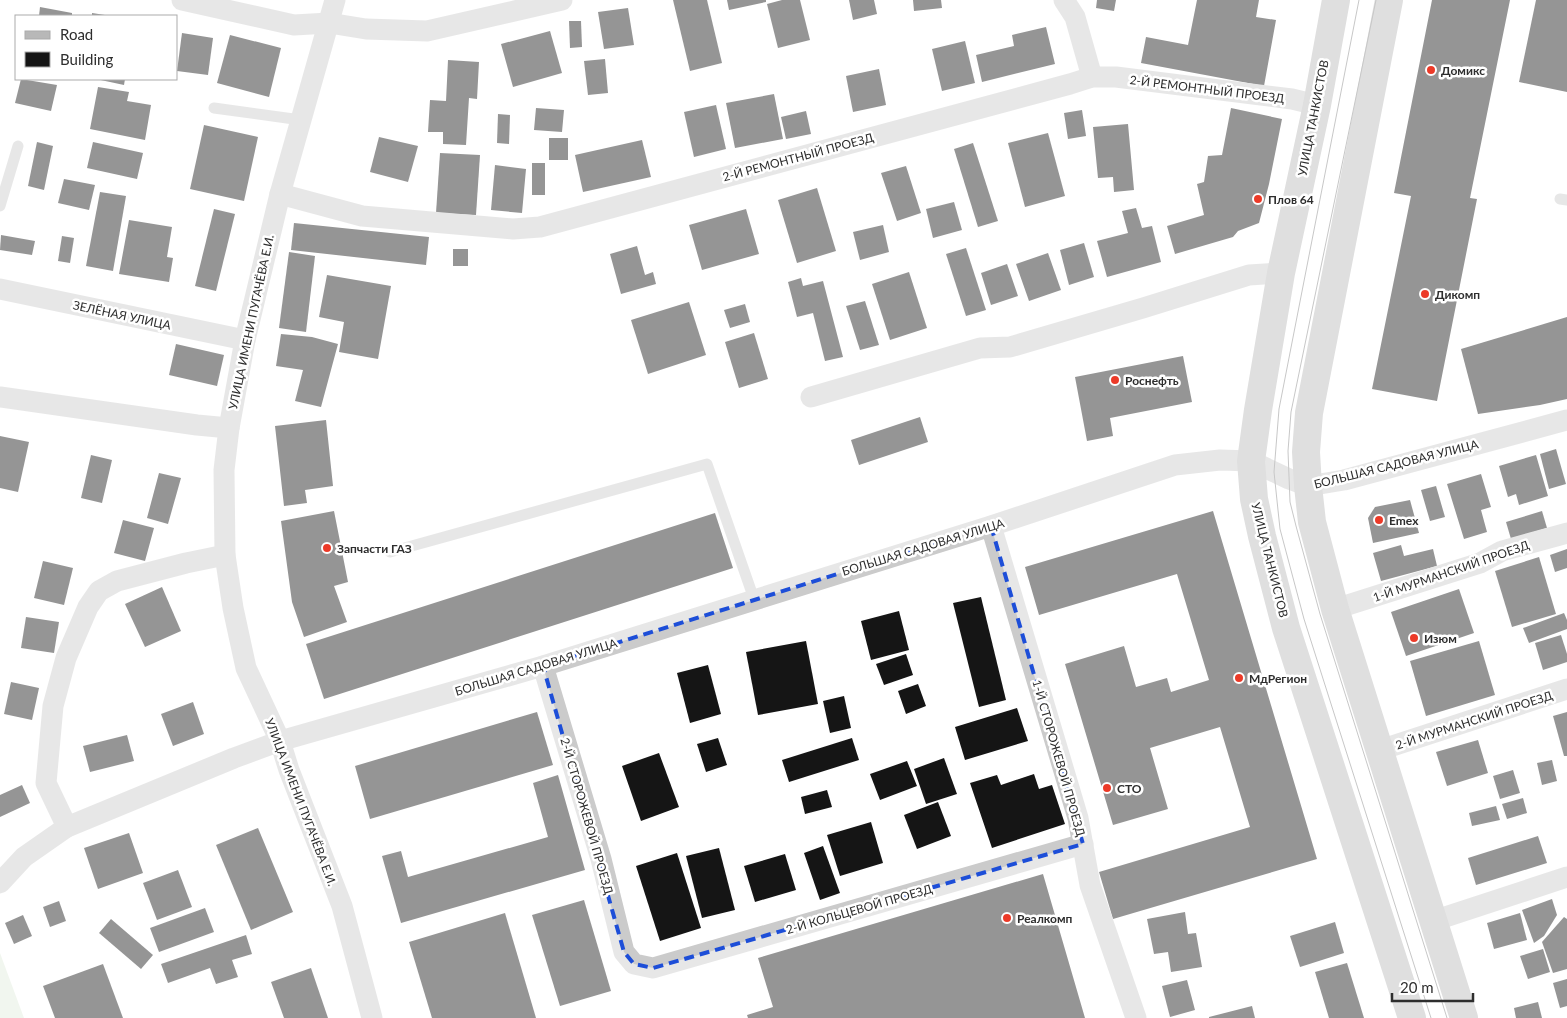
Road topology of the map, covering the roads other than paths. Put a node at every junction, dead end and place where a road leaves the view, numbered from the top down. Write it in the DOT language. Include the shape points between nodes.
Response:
graph roads {
  1 [pos="182,0"];
  2 [pos="335,0"];
  3 [pos="562,0"];
  4 [pos="1064,0"];
  5 [pos="1336,0"];
  6 [pos="1389,0"];
  7 [pos="329,23"];
  8 [pos="1092,77"];
  9 [pos="1317,105"];
  10 [pos="214,108"];
  11 [pos="301,120"];
  12 [pos="18,146"];
  13 [pos="280,194"];
  14 [pos="0,206"];
  15 [pos="1281,273"];
  16 [pos="0,289"];
  17 [pos="245,340"];
  18 [pos="0,397"];
  19 [pos="812,398"];
  20 [pos="1567,420"];
  21 [pos="229,428"];
  22 [pos="1251,461"];
  23 [pos="1308,486"];
  24 [pos="991,526"];
  25 [pos="1567,533"];
  26 [pos="390,552"];
  27 [pos="225,555"];
  28 [pos="754,599"];
  29 [pos="1336,609"];
  30 [pos="543,666"];
  31 [pos="1567,689"];
  32 [pos="280,741"];
  33 [pos="1380,750"];
  34 [pos="68,827"];
  35 [pos="1083,844"];
  36 [pos="1567,877"];
  37 [pos="0,883"];
  38 [pos="1433,921"];
  39 [pos="634,964"];
  40 [pos="372,1018"];
  41 [pos="1136,1018"];
  42 [pos="1412,1018"];
  43 [pos="1464,1018"];
  1 -- 7 [label="street" via="294,25"];
  2 -- 7 [label="street, УЛИЦА ИМЕНИ ПУГАЧЁВА Е.И."];
  3 -- 7 [label="street" via="427,31"];
  4 -- 8 [label="street" via="1075,17"];
  5 -- 9 [label="main road, УЛИЦА ТАНКИСТОВ"];
  6 -- 23 [label="main road" via="1309,413"];
  7 -- 11 [label="street, УЛИЦА ИМЕНИ ПУГАЧЁВА Е.И."];
  8 -- 9 [label="street, 2-Й РЕМОНТНЫЙ ПРОЕЗД" via="1126,78"];
  8 -- 13 [label="street, 2-Й РЕМОНТНЫЙ ПРОЕЗД" via="540,227 513,230 362,216"];
  9 -- 15 [label="main road, УЛИЦА ТАНКИСТОВ"];
  10 -- 11 [label="lane"];
  11 -- 13 [label="street, УЛИЦА ИМЕНИ ПУГАЧЁВА Е.И."];
  12 -- 14 [label="lane"];
  13 -- 17 [label="street, УЛИЦА ИМЕНИ ПУГАЧЁВА Е.И."];
  15 -- 19 [label="street" via="1249,275 1010,347 980,348"];
  15 -- 22 [label="main road, УЛИЦА ТАНКИСТОВ"];
  16 -- 17 [label="street, ЗЕЛЁНАЯ УЛИЦА"];
  17 -- 21 [label="street, УЛИЦА ИМЕНИ ПУГАЧЁВА Е.И."];
  18 -- 21 [label="street"];
  20 -- 23 [label="street, БОЛЬШАЯ САДОВАЯ УЛИЦА" via="1344,480"];
  21 -- 27 [label="street, УЛИЦА ИМЕНИ ПУГАЧЁВА Е.И." via="224,470"];
  22 -- 23 [label="street, БОЛЬШАЯ САДОВАЯ УЛИЦА"];
  22 -- 24 [label="street, БОЛЬШАЯ САДОВАЯ УЛИЦА" via="1220,460 1175,465"];
  22 -- 42 [label="main road, УЛИЦА ТАНКИСТОВ" via="1254,499 1286,628"];
  23 -- 29 [label="main road" via="1312,522"];
  24 -- 28 [label="street, БОЛЬШАЯ САДОВАЯ УЛИЦА"];
  24 -- 35 [label="street, 1-Й СТОРОЖЕВОЙ ПРОЕЗД"];
  25 -- 29 [label="street, 1-Й МУРМАНСКИЙ ПРОЕЗД"];
  26 -- 28 [label="lane" via="707,464"];
  27 -- 32 [label="street, УЛИЦА ИМЕНИ ПУГАЧЁВА Е.И." via="246,668"];
  27 -- 34 [label="street" via="117,582 99,591 88,607 66,658 53,706 46,784"];
  28 -- 30 [label="street, БОЛЬШАЯ САДОВАЯ УЛИЦА"];
  29 -- 33 [label="main road"];
  30 -- 32 [label="street, БОЛЬШАЯ САДОВАЯ УЛИЦА"];
  30 -- 39 [label="street, 2-Й СТОРОЖЕВОЙ ПРОЕЗД" via="601,859 624,952"];
  31 -- 33 [label="street, 2-Й МУРМАНСКИЙ ПРОЕЗД"];
  32 -- 34 [label="street, БОЛЬШАЯ САДОВАЯ УЛИЦА"];
  32 -- 40 [label="street, УЛИЦА ИМЕНИ ПУГАЧЁВА Е.И." via="342,906"];
  33 -- 38 [label="main road"];
  34 -- 37 [label="street, БОЛЬШАЯ САДОВАЯ УЛИЦА" via="24,857"];
  35 -- 39 [label="street, 2-Й КОЛЬЦЕВОЙ ПРОЕЗД" via="653,968"];
  35 -- 41 [label="street, 1-Й СТОРОЖЕВОЙ ПРОЕЗД" via="1090,885"];
  36 -- 38 [label="street"];
  38 -- 43 [label="main road"];
}
